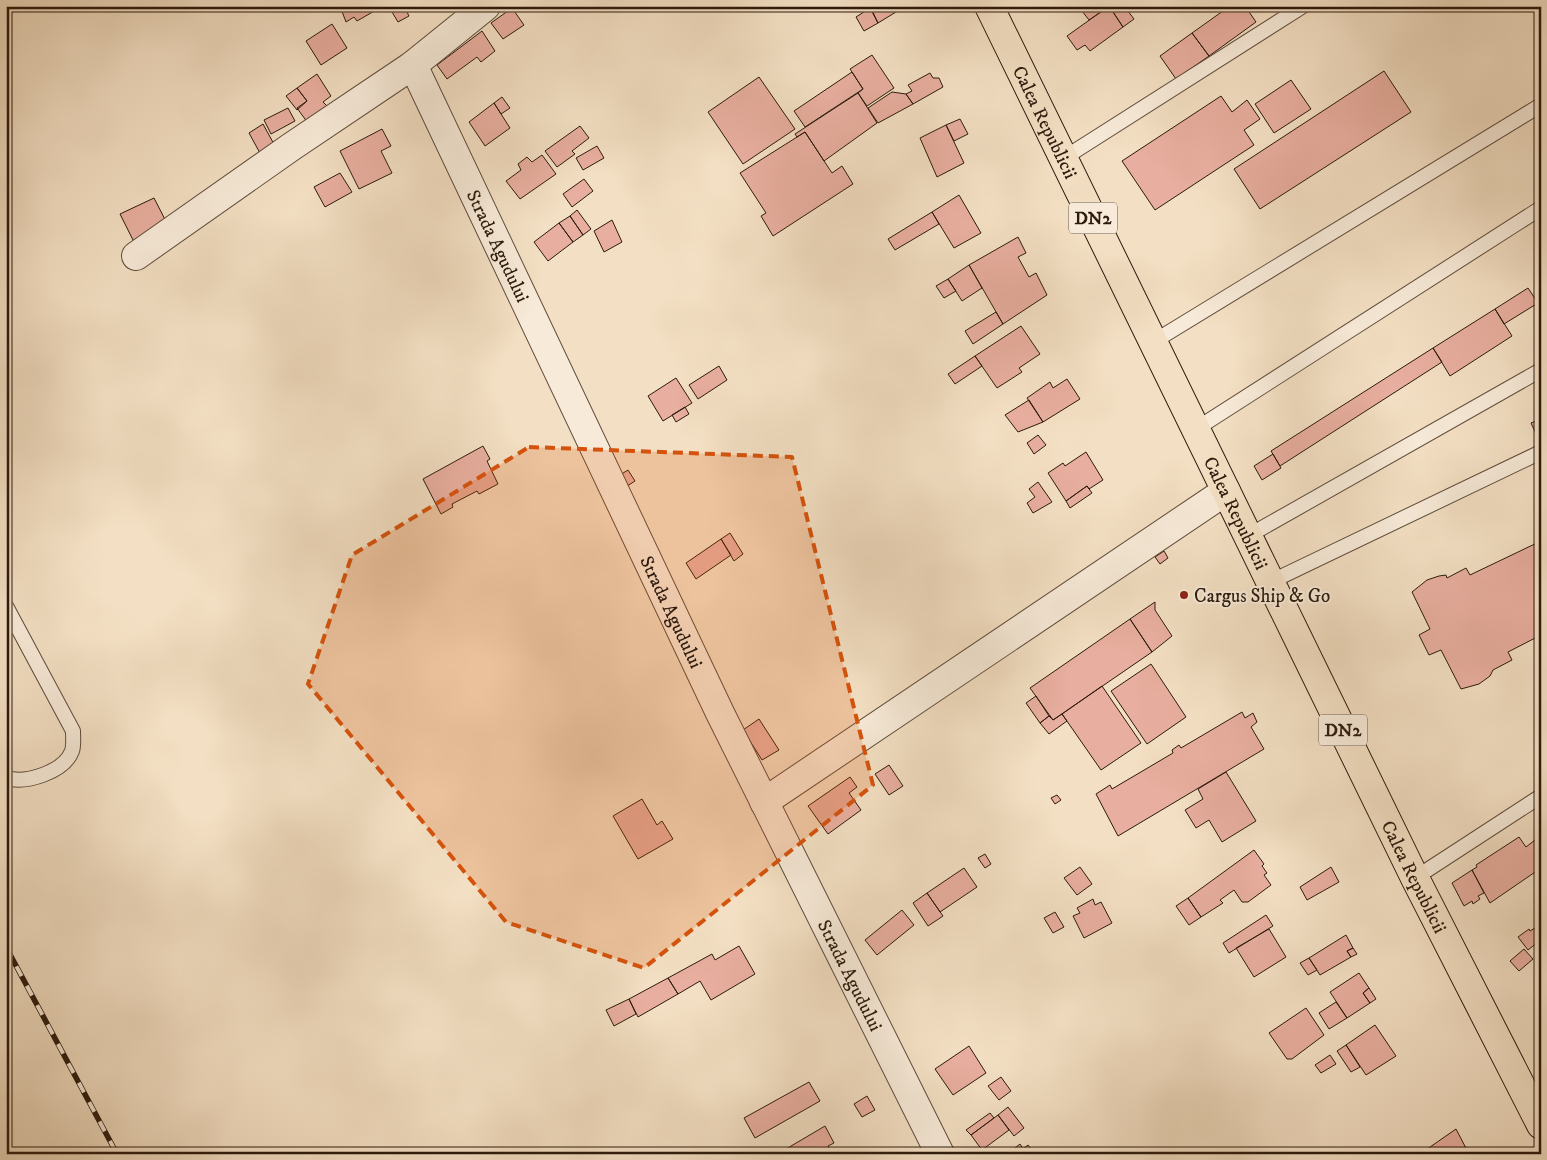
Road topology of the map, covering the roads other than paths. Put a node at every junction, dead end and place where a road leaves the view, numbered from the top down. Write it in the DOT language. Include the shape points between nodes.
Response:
graph roads {
  1 [pos="486,6"];
  2 [pos="989,6"];
  3 [pos="1303,6"];
  4 [pos="413,65"];
  5 [pos="1541,105"];
  6 [pos="1064,158"];
  7 [pos="1541,208"];
  8 [pos="136,256"];
  9 [pos="1153,342"];
  10 [pos="1541,370"];
  11 [pos="1196,430"];
  12 [pos="1541,452"];
  13 [pos="1226,491"];
  14 [pos="1248,536"];
  15 [pos="1270,582"];
  16 [pos="6,606"];
  17 [pos="6,778"];
  18 [pos="1541,796"];
  19 [pos="764,802"];
  20 [pos="1415,878"];
  21 [pos="1541,1125"];
  22 [pos="940,1154"];
  1 -- 4 [label="street"];
  2 -- 6 [label="main road, Calea Republicii / DN2"];
  3 -- 6 [label="lane"];
  4 -- 8 [label="street"];
  4 -- 19 [label="street, Strada Agudului"];
  5 -- 9 [label="lane"];
  6 -- 9 [label="main road, Calea Republicii / DN2"];
  7 -- 11 [label="lane"];
  9 -- 11 [label="main road, Calea Republicii / DN2"];
  10 -- 14 [label="lane"];
  11 -- 13 [label="main road, Calea Republicii / DN2"];
  12 -- 15 [label="lane"];
  13 -- 14 [label="main road, Calea Republicii / DN2"];
  13 -- 19 [label="street"];
  14 -- 15 [label="main road, Calea Republicii / DN2"];
  15 -- 20 [label="main road, Calea Republicii / DN2"];
  16 -- 17 [label="lane" via="73,731 72,750 65,762 50,772 31,778"];
  18 -- 20 [label="lane"];
  19 -- 22 [label="street, Strada Agudului"];
  20 -- 21 [label="main road, Calea Republicii / DN2"];
}
